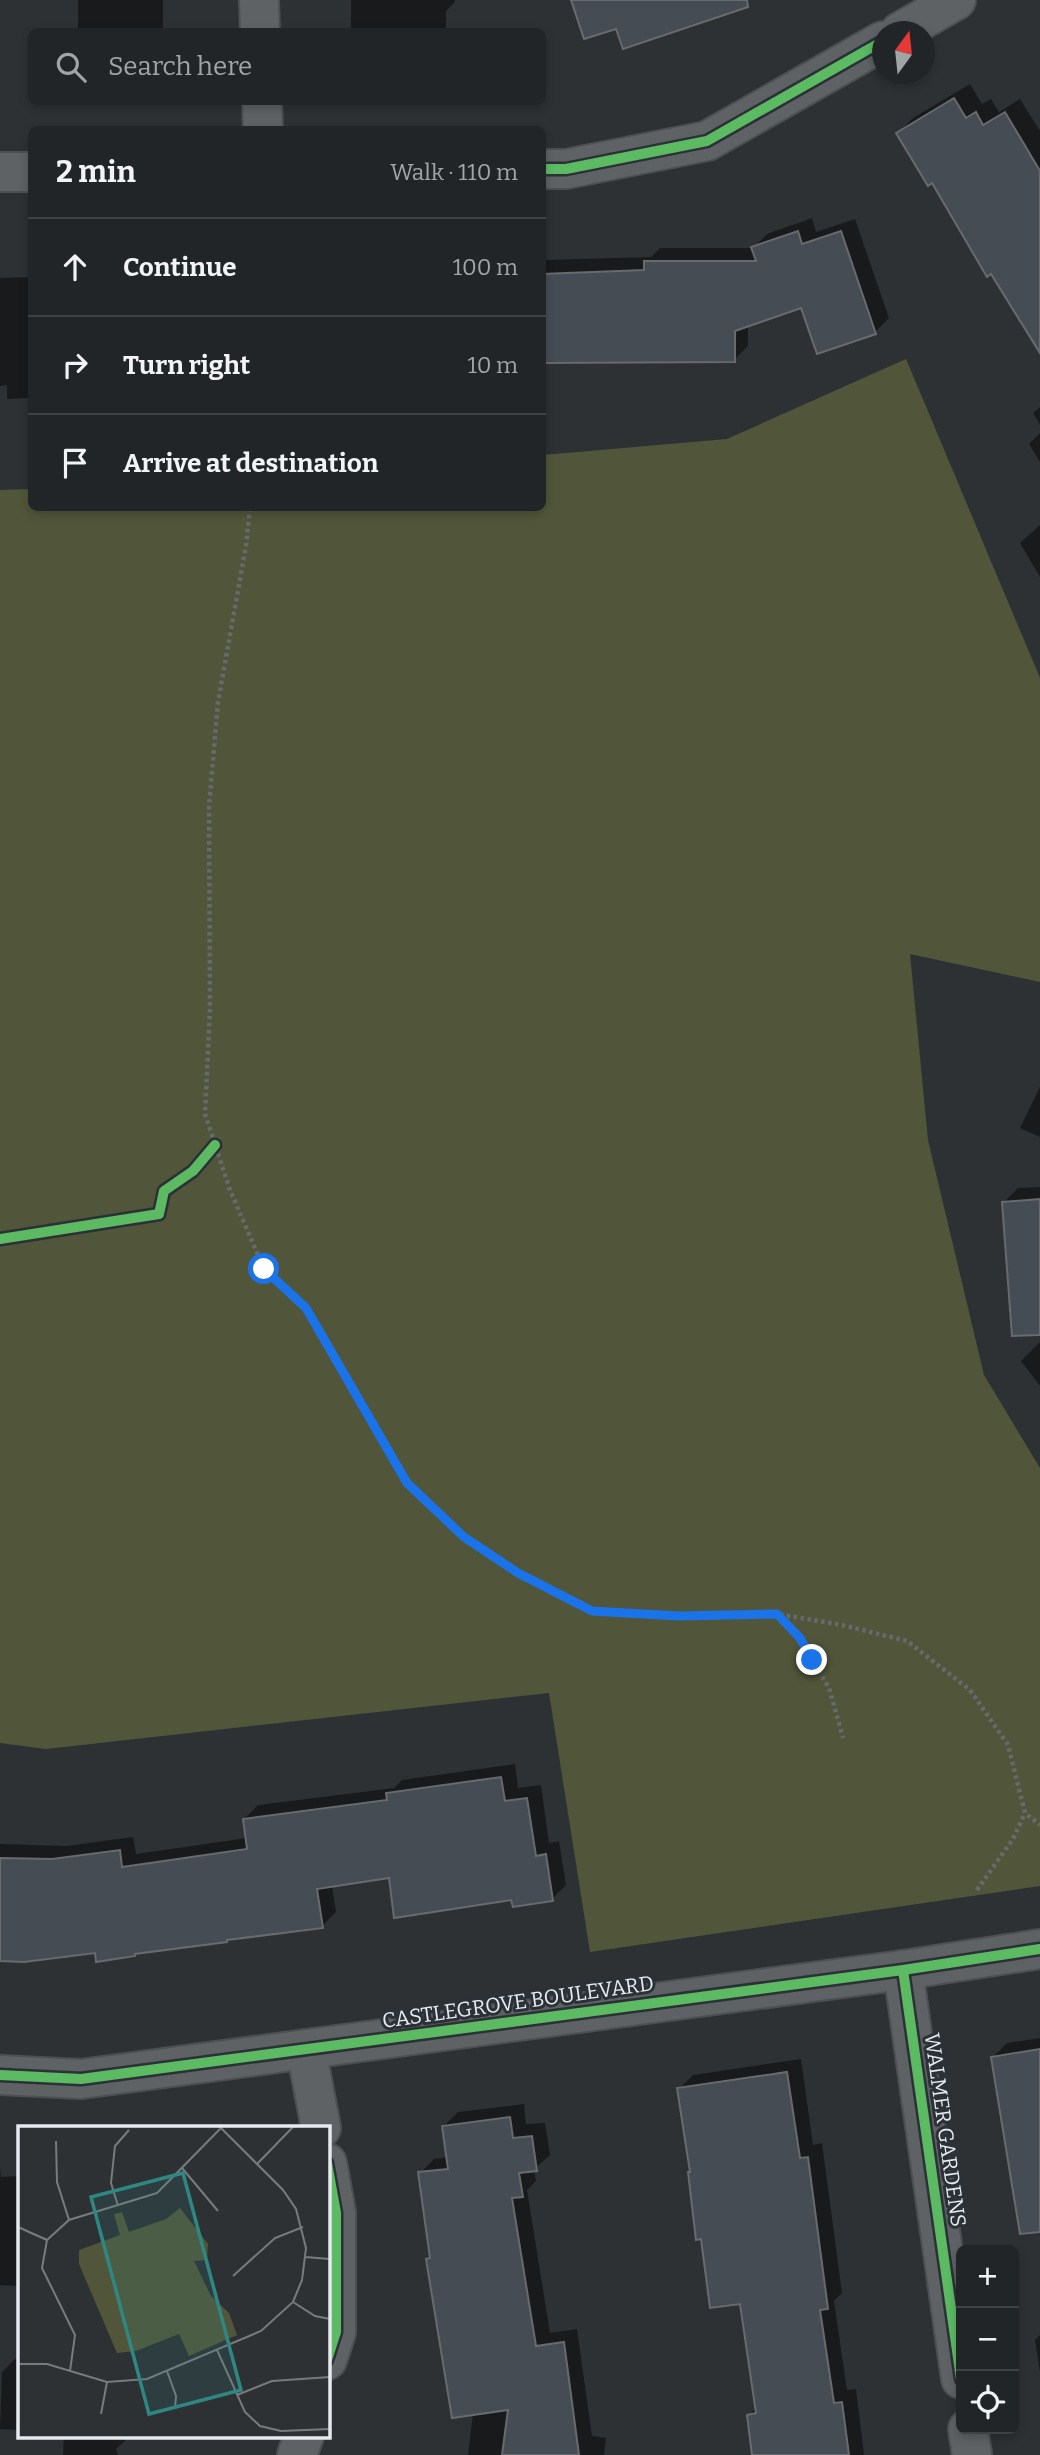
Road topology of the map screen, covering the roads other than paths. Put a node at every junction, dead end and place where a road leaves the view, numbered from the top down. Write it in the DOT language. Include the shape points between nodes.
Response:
graph roads {
  1 [pos="259,0"];
  2 [pos="956,0"];
  3 [pos="919,21"];
  4 [pos="260,28"];
  5 [pos="872,47"];
  6 [pos="262,105"];
  7 [pos="263,126"];
  8 [pos="546,169"];
  9 [pos="0,172"];
  10 [pos="28,172"];
  11 [pos="1040,1949"];
  12 [pos="902,1970"];
  13 [pos="306,2049"];
  14 [pos="0,2075"];
  15 [pos="321,2126"];
  16 [pos="329,2174"];
  17 [pos="329,2354"];
  18 [pos="960,2371"];
  19 [pos="969,2434"];
  20 [pos="302,2438"];
  21 [pos="298,2455"];
  22 [pos="972,2455"];
  1 -- 4 [label="street"];
  2 -- 3 [label="street"];
  5 -- 8 [label="street" via="707,141"];
  6 -- 7 [label="street"];
  9 -- 10 [label="street"];
  11 -- 12 [label="street, CASTLEGROVE BOULEVARD"];
  12 -- 13 [label="street, CASTLEGROVE BOULEVARD"];
  12 -- 18 [label="street, WALMER GARDENS"];
  13 -- 14 [label="street, CASTLEGROVE BOULEVARD" via="81,2079"];
  13 -- 15 [label="street"];
  16 -- 17 [label="street" via="336,2213 336,2332"];
  19 -- 22 [label="street"];
  20 -- 21 [label="street"];
}
